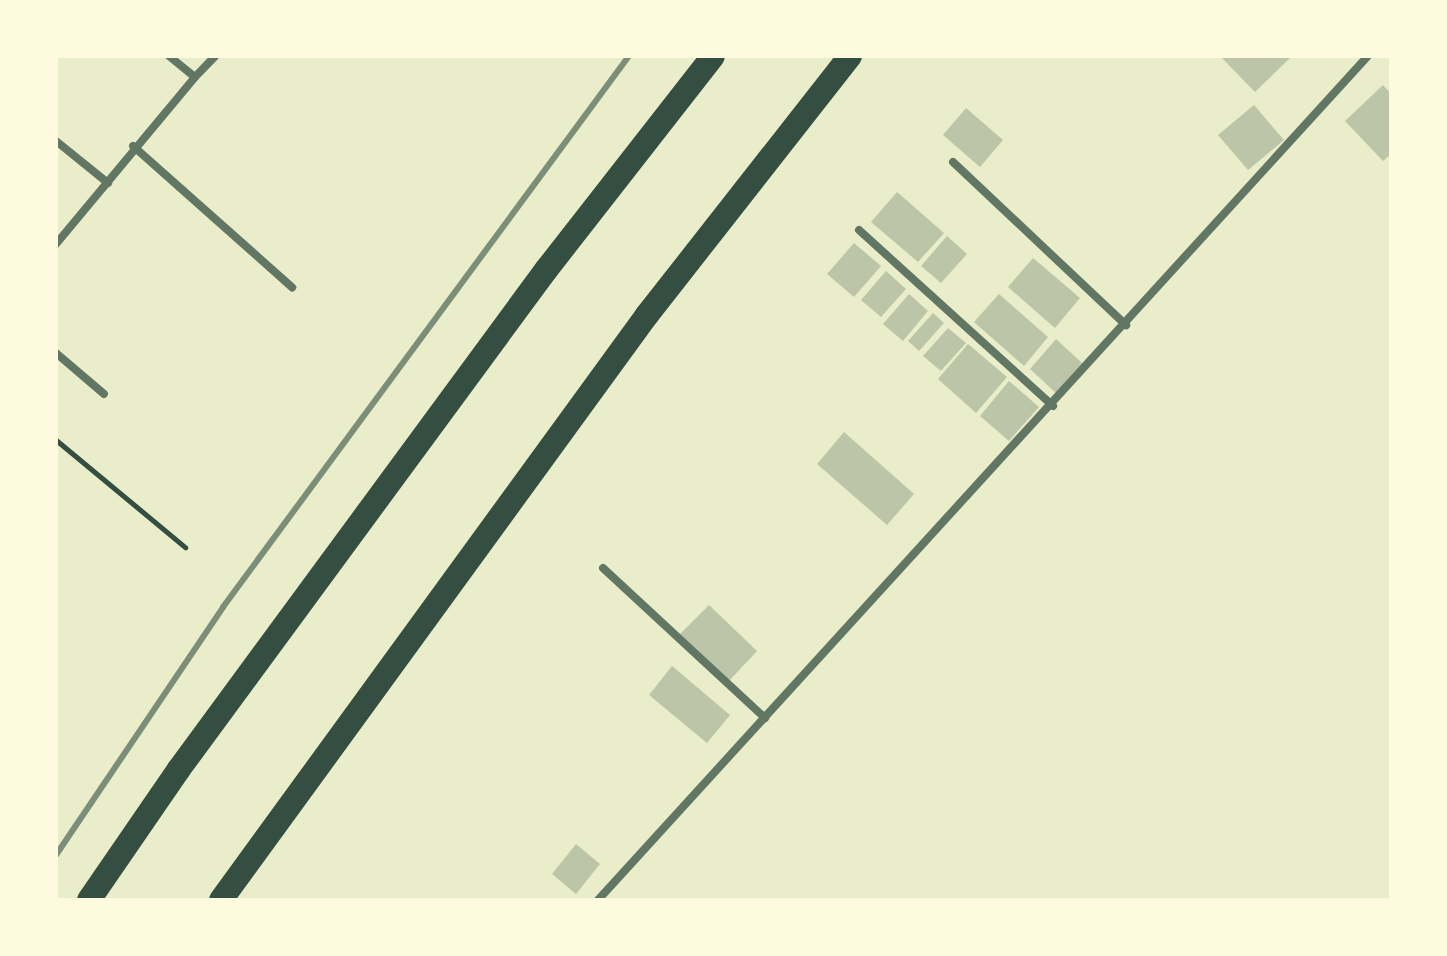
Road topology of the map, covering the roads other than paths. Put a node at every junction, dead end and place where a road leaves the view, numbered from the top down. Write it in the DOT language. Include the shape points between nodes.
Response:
graph roads {
  1 [pos="169,56"];
  2 [pos="215,56"];
  3 [pos="713,56"];
  4 [pos="850,56"];
  5 [pos="1368,56"];
  6 [pos="195,77"];
  7 [pos="56,141"];
  8 [pos="133,146"];
  9 [pos="953,162"];
  10 [pos="108,183"];
  11 [pos="859,230"];
  12 [pos="56,244"];
  13 [pos="292,287"];
  14 [pos="1126,325"];
  15 [pos="56,353"];
  16 [pos="104,394"];
  17 [pos="1053,406"];
  18 [pos="603,568"];
  19 [pos="765,718"];
  20 [pos="89,900"];
  21 [pos="221,900"];
  22 [pos="598,900"];
  1 -- 6 [label="street"];
  2 -- 6 [label="street"];
  3 -- 20 [label="highway" via="546,270 179,769"];
  4 -- 21 [label="highway" via="647,315"];
  5 -- 14 [label="street"];
  6 -- 8 [label="street"];
  7 -- 10 [label="street"];
  8 -- 10 [label="street"];
  8 -- 13 [label="street"];
  9 -- 14 [label="street"];
  10 -- 12 [label="street"];
  11 -- 17 [label="street"];
  14 -- 17 [label="street"];
  15 -- 16 [label="street"];
  17 -- 19 [label="street"];
  18 -- 19 [label="street"];
  19 -- 22 [label="street"];
}
